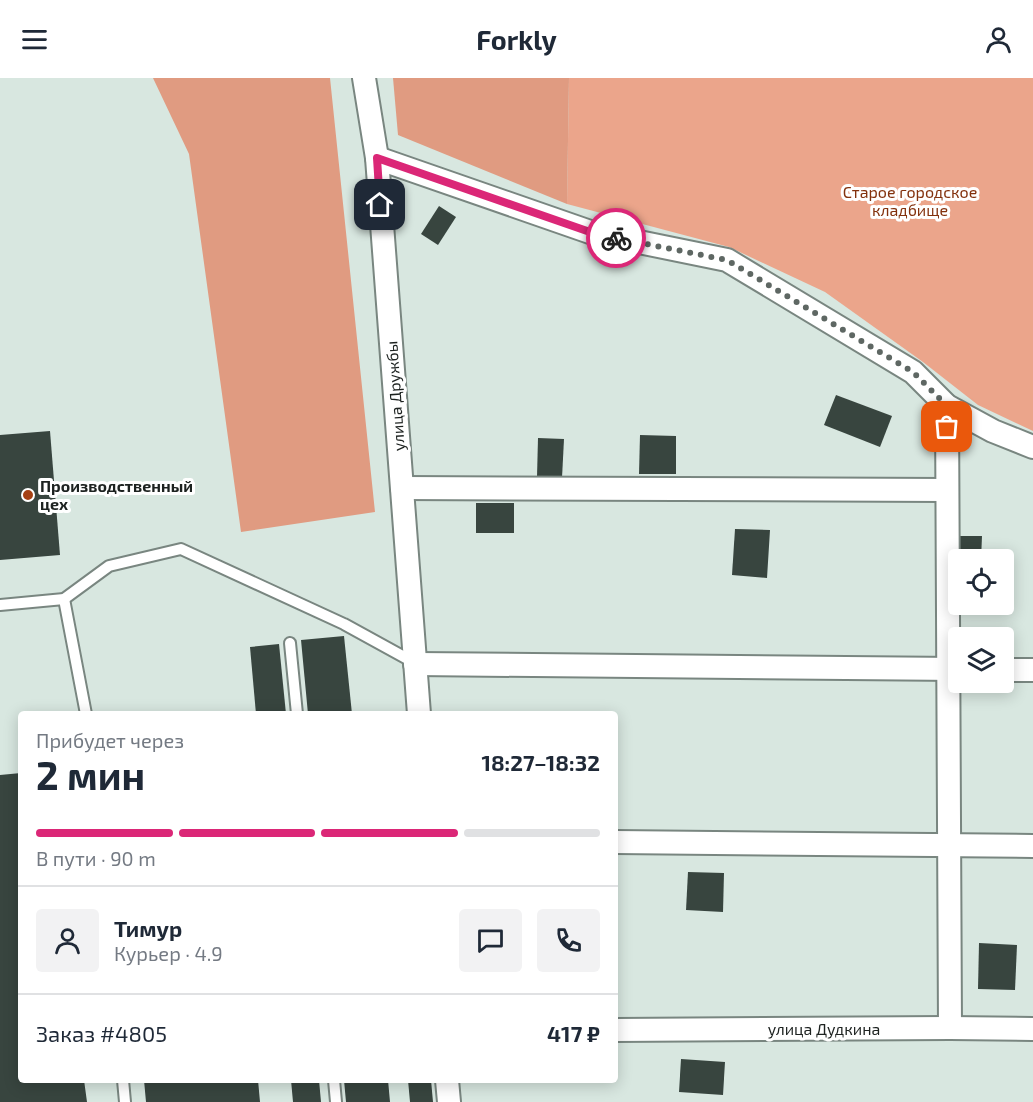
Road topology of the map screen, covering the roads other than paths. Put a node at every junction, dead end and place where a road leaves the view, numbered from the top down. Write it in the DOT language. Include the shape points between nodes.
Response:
graph roads {
  1 [pos="364,78"];
  2 [pos="377,158"];
  3 [pos="947,406"];
  4 [pos="1033,447"];
  5 [pos="402,488"];
  6 [pos="947,490"];
  7 [pos="64,599"];
  8 [pos="0,605"];
  9 [pos="952,627"];
  10 [pos="290,644"];
  11 [pos="415,664"];
  12 [pos="948,669"];
  13 [pos="1014,670"];
  14 [pos="1033,670"];
  15 [pos="952,693"];
  16 [pos="85,711"];
  17 [pos="297,711"];
  18 [pos="419,711"];
  19 [pos="618,842"];
  20 [pos="949,845"];
  21 [pos="1033,846"];
  22 [pos="950,1028"];
  23 [pos="1033,1029"];
  24 [pos="618,1030"];
  25 [pos="123,1083"];
  26 [pos="334,1083"];
  27 [pos="447,1083"];
  28 [pos="125,1102"];
  29 [pos="336,1102"];
  30 [pos="449,1102"];
  1 -- 2 [label="street, улица Дружбы"];
  2 -- 3 [label="street" via="590,232 727,260 913,372"];
  2 -- 5 [label="street, улица Дружбы"];
  3 -- 4 [label="street"];
  3 -- 6 [label="street"];
  5 -- 6 [label="street"];
  5 -- 11 [label="street, улица Дружбы"];
  6 -- 9 [label="street"];
  7 -- 8 [label="lane"];
  7 -- 11 [label="lane" via="109,566 181,549 344,624"];
  7 -- 16 [label="lane"];
  10 -- 17 [label="lane"];
  11 -- 12 [label="street"];
  11 -- 18 [label="street, улица Дружбы"];
  13 -- 14 [label="street"];
  15 -- 20 [label="street"];
  19 -- 20 [label="street"];
  20 -- 21 [label="street"];
  20 -- 22 [label="street"];
  22 -- 23 [label="street, улица Дудкина"];
  22 -- 24 [label="street, улица Дудкина"];
  25 -- 28 [label="lane"];
  26 -- 29 [label="lane"];
  27 -- 30 [label="street"];
}
